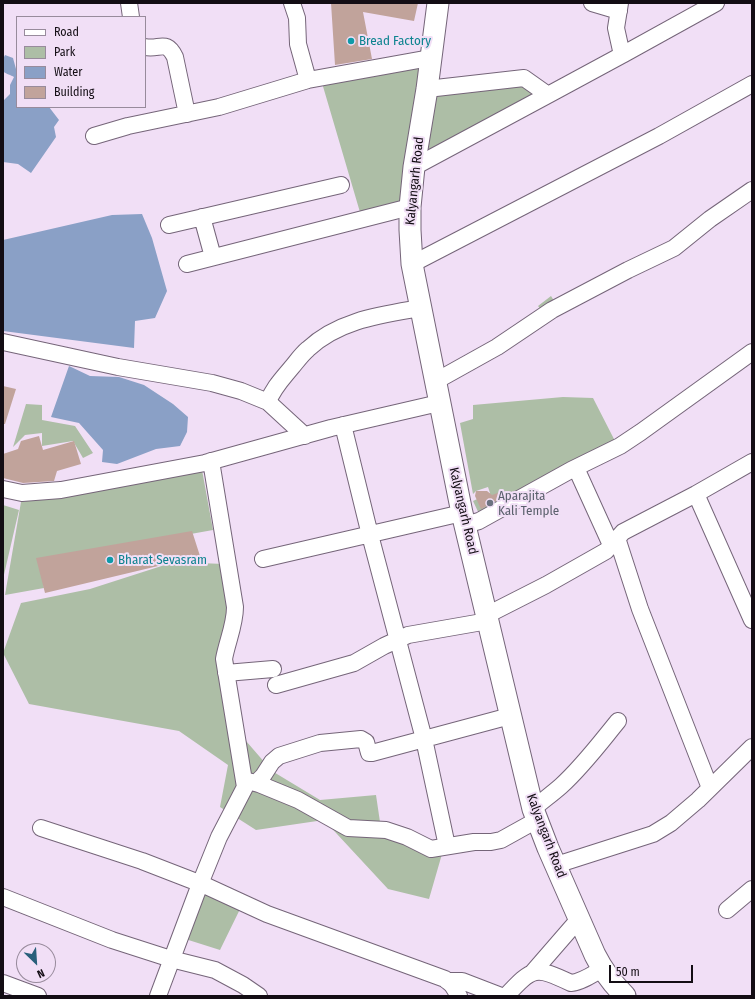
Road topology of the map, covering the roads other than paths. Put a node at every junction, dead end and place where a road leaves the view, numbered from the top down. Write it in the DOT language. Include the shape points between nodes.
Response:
graph roads {
  1 [pos="129,3"];
  2 [pos="292,3"];
  3 [pos="438,3"];
  4 [pos="592,3"];
  5 [pos="716,3"];
  6 [pos="620,7"];
  7 [pos="131,16"];
  8 [pos="146,47"];
  9 [pos="622,55"];
  10 [pos="430,58"];
  11 [pos="308,80"];
  12 [pos="752,84"];
  13 [pos="427,89"];
  14 [pos="548,95"];
  15 [pos="188,114"];
  16 [pos="94,136"];
  17 [pos="414,167"];
  18 [pos="341,185"];
  19 [pos="752,190"];
  20 [pos="410,207"];
  21 [pos="202,217"];
  22 [pos="169,225"];
  23 [pos="213,257"];
  24 [pos="187,264"];
  25 [pos="412,264"];
  26 [pos="421,308"];
  27 [pos="3,342"];
  28 [pos="752,352"];
  29 [pos="436,381"];
  30 [pos="268,402"];
  31 [pos="439,403"];
  32 [pos="343,425"];
  33 [pos="305,436"];
  34 [pos="211,462"];
  35 [pos="752,462"];
  36 [pos="576,468"];
  37 [pos="3,490"];
  38 [pos="696,494"];
  39 [pos="464,519"];
  40 [pos="370,535"];
  41 [pos="614,542"];
  42 [pos="263,559"];
  43 [pos="487,618"];
  44 [pos="752,620"];
  45 [pos="398,640"];
  46 [pos="226,674"];
  47 [pos="510,716"];
  48 [pos="618,721"];
  49 [pos="424,739"];
  50 [pos="752,747"];
  51 [pos="250,782"];
  52 [pos="710,788"];
  53 [pos="535,815"];
  54 [pos="41,828"];
  55 [pos="448,846"];
  56 [pos="556,865"];
  57 [pos="200,884"];
  58 [pos="752,889"];
  59 [pos="3,897"];
  60 [pos="727,910"];
  61 [pos="579,918"];
  62 [pos="171,959"];
  63 [pos="602,968"];
  64 [pos="533,972"];
  65 [pos="447,981"];
  66 [pos="3,983"];
  67 [pos="38,996"];
  68 [pos="158,996"];
  69 [pos="259,996"];
  70 [pos="459,996"];
  71 [pos="501,996"];
  72 [pos="506,996"];
  73 [pos="625,996"];
  1 -- 7 [label="street"];
  2 -- 11 [label="street" via="297,18 298,44"];
  3 -- 10 [label="main road, Kalyangarh Road"];
  4 -- 6 [label="street"];
  5 -- 9 [label="street"];
  6 -- 9 [label="street" via="616,28"];
  8 -- 15 [label="street" via="163,46 172,51"];
  9 -- 14 [label="street"];
  10 -- 11 [label="street"];
  10 -- 13 [label="main road, Kalyangarh Road"];
  11 -- 15 [label="street"];
  12 -- 25 [label="street" via="659,136"];
  13 -- 14 [label="street" via="524,78"];
  13 -- 17 [label="main road, Kalyangarh Road"];
  14 -- 17 [label="street"];
  15 -- 16 [label="street"];
  17 -- 20 [label="main road, Kalyangarh Road"];
  18 -- 21 [label="street"];
  19 -- 29 [label="street" via="674,248 552,310 497,347"];
  20 -- 23 [label="street"];
  20 -- 25 [label="main road, Kalyangarh Road"];
  21 -- 22 [label="street"];
  21 -- 23 [label="street"];
  23 -- 24 [label="street"];
  25 -- 26 [label="main road, Kalyangarh Road"];
  26 -- 29 [label="main road, Kalyangarh Road"];
  26 -- 30 [label="street" via="348,323 326,335 308,349 280,381 270,394"];
  27 -- 30 [label="street" via="212,383"];
  28 -- 36 [label="street" via="620,446"];
  29 -- 31 [label="main road, Kalyangarh Road"];
  30 -- 33 [label="street"];
  31 -- 32 [label="street"];
  31 -- 39 [label="main road, Kalyangarh Road"];
  32 -- 33 [label="street"];
  32 -- 40 [label="street"];
  33 -- 34 [label="street"];
  34 -- 37 [label="street" via="61,490"];
  34 -- 46 [label="street" via="235,607 234,622 224,659"];
  35 -- 38 [label="street"];
  36 -- 39 [label="street" via="478,521"];
  36 -- 41 [label="street"];
  38 -- 41 [label="street" via="623,532"];
  38 -- 44 [label="street"];
  39 -- 40 [label="street"];
  39 -- 43 [label="main road, Kalyangarh Road"];
  40 -- 42 [label="street"];
  40 -- 45 [label="street"];
  41 -- 43 [label="street" via="606,550"];
  41 -- 52 [label="street"];
  43 -- 45 [label="street" via="408,635"];
  43 -- 47 [label="main road, Kalyangarh Road"];
  45 -- 46 [label="street" via="354,663 274,677"];
  45 -- 49 [label="street"];
  46 -- 51 [label="street"];
  47 -- 49 [label="street"];
  47 -- 53 [label="main road, Kalyangarh Road"];
  48 -- 53 [label="street"];
  49 -- 51 [label="street" via="372,753 366,742 361,739 320,743 279,756 263,776"];
  49 -- 55 [label="street"];
  50 -- 52 [label="street"];
  51 -- 55 [label="street" via="298,800 348,828 386,830 431,849"];
  51 -- 57 [label="street" via="219,837"];
  52 -- 56 [label="street" via="671,823 653,834"];
  53 -- 55 [label="street" via="501,840"];
  53 -- 56 [label="main road, Kalyangarh Road"];
  54 -- 57 [label="street" via="142,861"];
  56 -- 61 [label="main road, Kalyangarh Road"];
  57 -- 62 [label="street"];
  57 -- 65 [label="street" via="267,914"];
  58 -- 60 [label="street"];
  59 -- 62 [label="street" via="112,940"];
  61 -- 63 [label="main road, Kalyangarh Road"];
  61 -- 64 [label="street"];
  62 -- 68 [label="street"];
  62 -- 69 [label="street" via="215,970"];
  63 -- 64 [label="street" via="572,983 551,973"];
  63 -- 73 [label="main road, Kalyangarh Road"];
  64 -- 72 [label="street"];
  65 -- 70 [label="street"];
  65 -- 71 [label="street" via="462,981"];
  66 -- 67 [label="street"];
}
